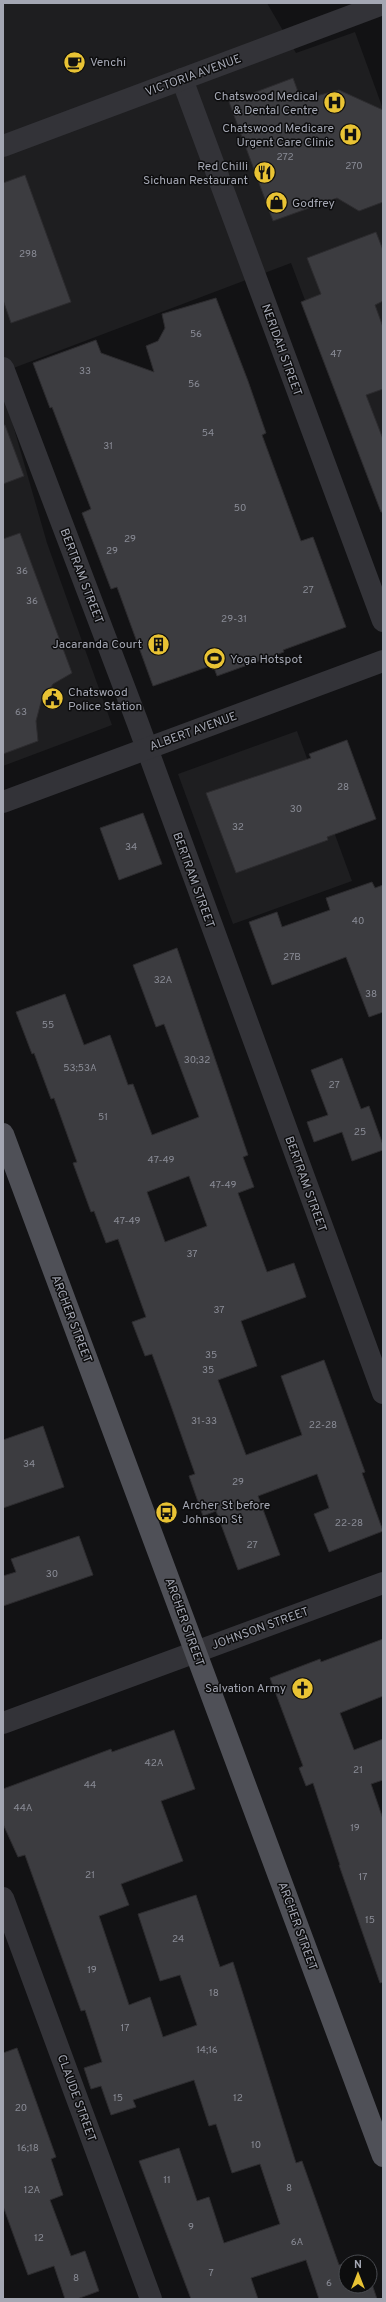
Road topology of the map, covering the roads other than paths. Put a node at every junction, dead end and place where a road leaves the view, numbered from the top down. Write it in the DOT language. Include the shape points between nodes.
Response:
graph roads {
  1 [pos="383,4"];
  2 [pos="182,79"];
  3 [pos="3,146"];
  4 [pos="3,368"];
  5 [pos="383,621"];
  6 [pos="383,661"];
  7 [pos="146,748"];
  8 [pos="3,802"];
  9 [pos="3,1134"];
  10 [pos="383,1393"];
  11 [pos="383,1583"];
  12 [pos="196,1651"];
  13 [pos="3,1723"];
  14 [pos="3,1898"];
  15 [pos="383,2156"];
  16 [pos="151,2299"];
  1 -- 2 [label="street, VICTORIA AVENUE"];
  2 -- 3 [label="street, VICTORIA AVENUE"];
  2 -- 5 [label="street, NERIDAH STREET"];
  4 -- 7 [label="street, BERTRAM STREET"];
  6 -- 7 [label="street, ALBERT AVENUE"];
  7 -- 8 [label="street, ALBERT AVENUE"];
  7 -- 10 [label="street, BERTRAM STREET"];
  9 -- 12 [label="main road, ARCHER STREET"];
  11 -- 12 [label="street, JOHNSON STREET"];
  12 -- 13 [label="street, JOHNSON STREET"];
  12 -- 15 [label="main road, ARCHER STREET"];
  14 -- 16 [label="street, CLAUDE STREET"];
}
